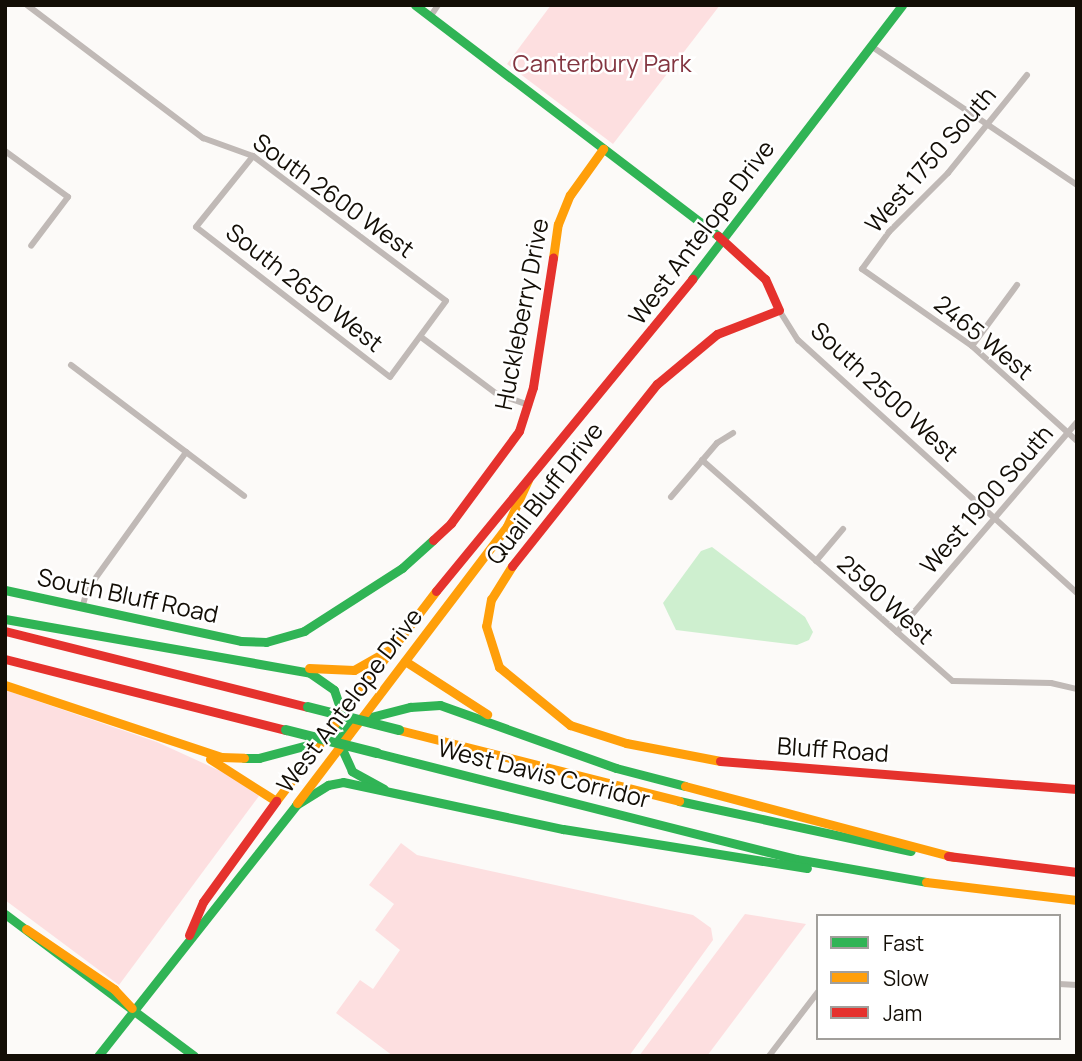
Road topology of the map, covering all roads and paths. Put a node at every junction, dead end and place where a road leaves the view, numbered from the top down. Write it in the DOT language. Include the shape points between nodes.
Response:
graph roads {
  1 [pos="27,5"];
  2 [pos="415,5"];
  3 [pos="438,5"];
  4 [pos="902,5"];
  5 [pos="430,17"];
  6 [pos="871,46"];
  7 [pos="1027,75"];
  8 [pos="989,123"];
  9 [pos="603,149"];
  10 [pos="5,151"];
  11 [pos="253,156"];
  12 [pos="1077,185"];
  13 [pos="723,239"];
  14 [pos="31,246"];
  15 [pos="862,269"];
  16 [pos="1017,285"];
  17 [pos="779,310"];
  18 [pos="421,337"];
  19 [pos="972,346"];
  20 [pos="71,365"];
  21 [pos="529,405"];
  22 [pos="1077,422"];
  23 [pos="733,433"];
  24 [pos="1069,434"];
  25 [pos="1077,441"];
  26 [pos="186,452"];
  27 [pos="702,460"];
  28 [pos="528,480"];
  29 [pos="244,496"];
  30 [pos="671,497"];
  31 [pos="993,519"];
  32 [pos="843,528"];
  33 [pos="816,561"];
  34 [pos="5,590"];
  35 [pos="1077,593"];
  36 [pos="82,608"];
  37 [pos="5,619"];
  38 [pos="5,631"];
  39 [pos="897,632"];
  40 [pos="241,640"];
  41 [pos="391,649"];
  42 [pos="5,659"];
  43 [pos="405,661"];
  44 [pos="292,668"];
  45 [pos="5,685"];
  46 [pos="1077,689"];
  47 [pos="361,720"];
  48 [pos="346,723"];
  49 [pos="589,733"];
  50 [pos="526,735"];
  51 [pos="336,737"];
  52 [pos="322,740"];
  53 [pos="191,750"];
  54 [pos="384,789"];
  55 [pos="1077,789"];
  56 [pos="276,801"];
  57 [pos="296,805"];
  58 [pos="954,858"];
  59 [pos="1077,872"];
  60 [pos="940,885"];
  61 [pos="1077,900"];
  62 [pos="5,914"];
  63 [pos="188,937"];
  64 [pos="816,995"];
  65 [pos="133,1010"];
  66 [pos="98,1056"];
  67 [pos="194,1056"];
  68 [pos="769,1056"];
  1 -- 11 [label="street, South 2600 West" via="203,138"];
  2 -- 5 [label="main road, South 2500 West"];
  3 -- 5 [label="street"];
  4 -- 6 [label="main road, West Antelope Drive"];
  5 -- 9 [label="main road, South 2500 West"];
  6 -- 8 [label="street"];
  6 -- 13 [label="main road, West Antelope Drive"];
  7 -- 8 [label="street, West 1750 South"];
  8 -- 12 [label="street"];
  8 -- 15 [label="street, West 1750 South" via="888,232"];
  9 -- 13 [label="main road, South 2500 West"];
  9 -- 21 [label="main road, Huckleberry Drive" via="575,186 558,224"];
  10 -- 14 [label="street" via="68,197"];
  11 -- 18 [label="street, South 2600 West" via="446,301"];
  11 -- 18 [label="street, South 2650 West" via="197,228 390,377"];
  13 -- 17 [label="main road, South 2500 West" via="759,270"];
  13 -- 28 [label="main road, West Antelope Drive"];
  15 -- 19 [label="street, 2465 West"];
  16 -- 19 [label="street"];
  17 -- 31 [label="street, South 2500 West" via="798,340"];
  17 -- 49 [label="main road, Quail Bluff Drive" via="716,334 657,384 491,599 486,633 499,667 555,715"];
  18 -- 21 [label="street" via="497,394"];
  19 -- 24 [label="street, 2465 West"];
  20 -- 26 [label="street"];
  21 -- 40 [label="main road, Huckleberry Drive" via="506,453 451,523 415,559 304,631 276,640"];
  22 -- 24 [label="street, West 1900 South"];
  23 -- 27 [label="street"];
  24 -- 25 [label="street, 2465 West"];
  24 -- 31 [label="street, West 1900 South"];
  26 -- 29 [label="street"];
  26 -- 36 [label="street" via="92,582"];
  27 -- 30 [label="street"];
  27 -- 33 [label="street, 2590 West"];
  28 -- 41 [label="main road, West Antelope Drive" via="496,513"];
  28 -- 43 [label="main road, West Antelope Drive" via="507,526"];
  31 -- 35 [label="street, South 2500 West"];
  31 -- 39 [label="street, West 1900 South"];
  32 -- 33 [label="street"];
  33 -- 39 [label="street, 2590 West"];
  34 -- 36 [label="main road, South Bluff Road"];
  36 -- 40 [label="main road, South Bluff Road"];
  37 -- 44 [label="main road" via="224,660"];
  38 -- 58 [label="main road, West Davis Corridor, bridge" via="752,819"];
  39 -- 46 [label="street, 2590 West" via="953,681 1051,683"];
  41 -- 44 [label="main road" via="354,670"];
  41 -- 48 [label="main road, West Antelope Drive"];
  42 -- 60 [label="main road, West Davis Corridor, bridge" via="796,859"];
  43 -- 47 [label="main road, West Antelope Drive"];
  43 -- 50 [label="main road" via="463,701"];
  44 -- 48 [label="main road" via="326,682"];
  45 -- 53 [label="main road"];
  47 -- 48 [label="main road"];
  47 -- 50 [label="main road" via="410,707 440,705"];
  48 -- 51 [label="main road, West Antelope Drive"];
  48 -- 51 [label="main road, West Antelope Drive"];
  49 -- 55 [label="main road, Bluff Road" via="725,762"];
  50 -- 58 [label="main road" via="616,768"];
  51 -- 52 [label="main road"];
  51 -- 54 [label="main road" via="358,777"];
  51 -- 57 [label="main road, West Antelope Drive"];
  52 -- 53 [label="main road" via="247,759"];
  52 -- 56 [label="main road, West Antelope Drive"];
  53 -- 56 [label="main road" via="233,771"];
  54 -- 57 [label="main road" via="338,782"];
  54 -- 60 [label="main road" via="607,838"];
  56 -- 63 [label="main road, West Antelope Drive" via="203,902"];
  57 -- 63 [label="main road, West Antelope Drive" via="215,911"];
  58 -- 59 [label="main road, West Davis Corridor"];
  60 -- 61 [label="main road, West Davis Corridor"];
  62 -- 65 [label="main road"];
  63 -- 65 [label="main road, West Antelope Drive"];
  64 -- 68 [label="street"];
  65 -- 66 [label="main road, West Antelope Drive"];
  65 -- 67 [label="main road"];
}
